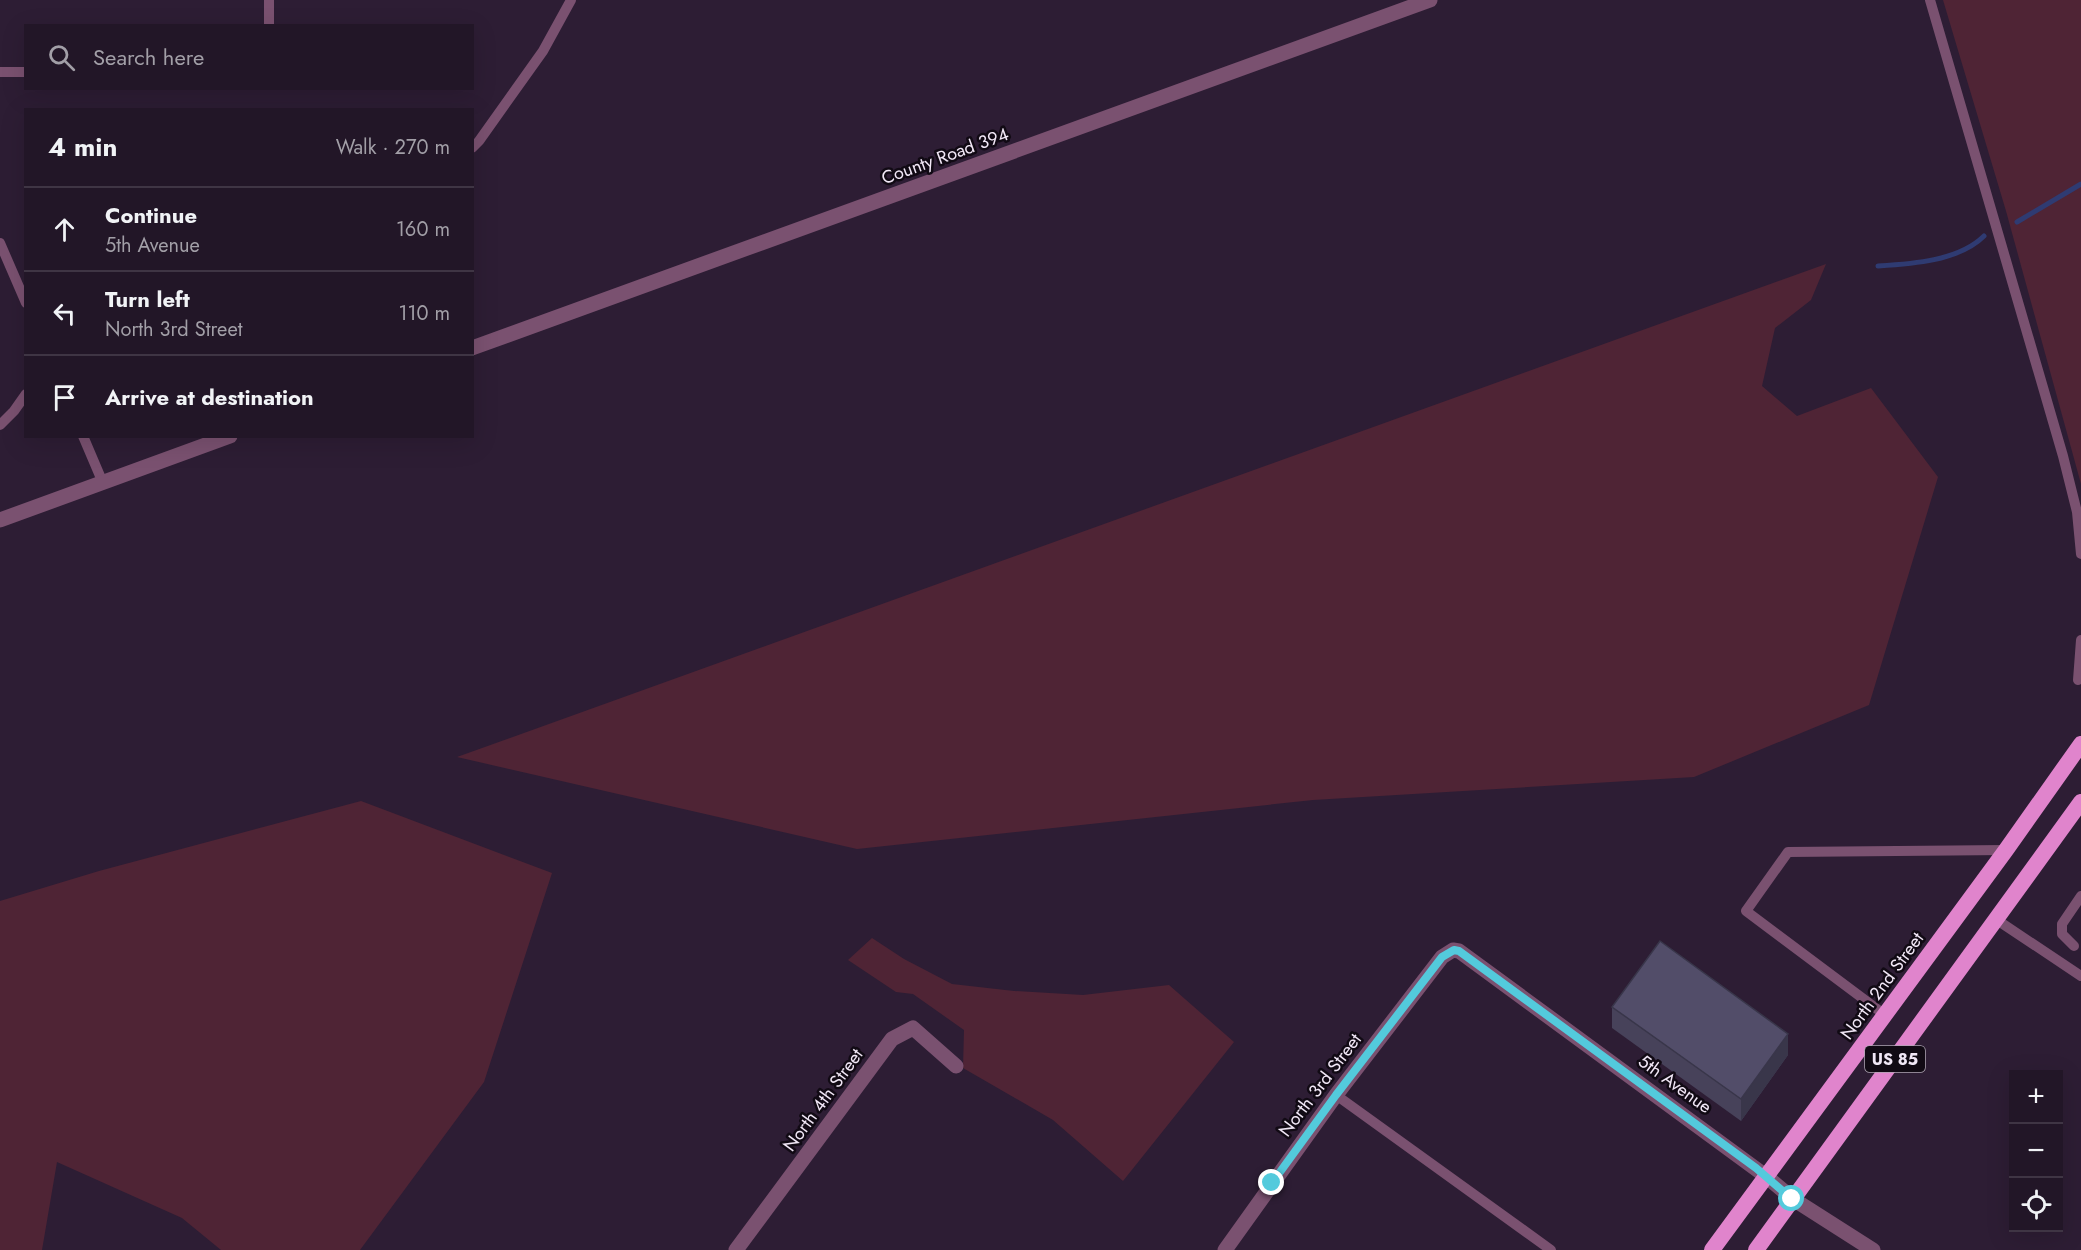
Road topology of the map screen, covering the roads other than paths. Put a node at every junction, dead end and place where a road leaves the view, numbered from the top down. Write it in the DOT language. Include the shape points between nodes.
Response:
graph roads {
  1 [pos="269,0"];
  2 [pos="571,0"];
  3 [pos="1430,0"];
  4 [pos="1930,0"];
  5 [pos="269,24"];
  6 [pos="0,72"];
  7 [pos="24,72"];
  8 [pos="474,146"];
  9 [pos="0,243"];
  10 [pos="24,298"];
  11 [pos="474,347"];
  12 [pos="24,397"];
  13 [pos="0,426"];
  14 [pos="84,438"];
  15 [pos="225,438"];
  16 [pos="103,483"];
  17 [pos="0,520"];
  18 [pos="2081,554"];
  19 [pos="2081,640"];
  20 [pos="2078,681"];
  21 [pos="2081,744"];
  22 [pos="2081,802"];
  23 [pos="2006,850"];
  24 [pos="2081,896"];
  25 [pos="1997,920"];
  26 [pos="2074,946"];
  27 [pos="1454,950"];
  28 [pos="2081,976"];
  29 [pos="1885,1015"];
  30 [pos="956,1066"];
  31 [pos="1336,1095"];
  32 [pos="1767,1177"];
  33 [pos="1792,1199"];
  34 [pos="736,1250"];
  35 [pos="1225,1250"];
  36 [pos="1551,1250"];
  37 [pos="1713,1250"];
  38 [pos="1756,1250"];
  39 [pos="1873,1250"];
  1 -- 5 [label="lane"];
  2 -- 8 [label="lane" via="543,51"];
  3 -- 11 [label="street, County Road 394"];
  4 -- 18 [label="lane" via="2063,456 2077,512"];
  6 -- 7 [label="lane"];
  9 -- 10 [label="lane"];
  12 -- 13 [label="lane"];
  14 -- 16 [label="lane"];
  15 -- 16 [label="street"];
  16 -- 17 [label="street"];
  19 -- 20 [label="lane"];
  21 -- 23 [label="highway, North 2nd Street / US 85"];
  22 -- 25 [label="highway, US 85"];
  23 -- 29 [label="highway, North 2nd Street / US 85"];
  23 -- 29 [label="lane" via="1788,852 1746,911"];
  24 -- 26 [label="lane" via="2062,924 2062,934"];
  25 -- 28 [label="lane"];
  25 -- 33 [label="highway, US 85"];
  27 -- 31 [label="street, North 3rd Street" via="1442,957"];
  27 -- 32 [label="street, 5th Avenue"];
  29 -- 32 [label="highway, North 2nd Street / US 85"];
  30 -- 34 [label="street, North 4th Street" via="913,1028 892,1039"];
  31 -- 35 [label="street, North 3rd Street"];
  31 -- 36 [label="lane"];
  32 -- 33 [label="street, 5th Avenue"];
  32 -- 37 [label="highway, North 2nd Street / US 85"];
  33 -- 38 [label="highway, US 85"];
  33 -- 39 [label="street, 5th Avenue"];
}
